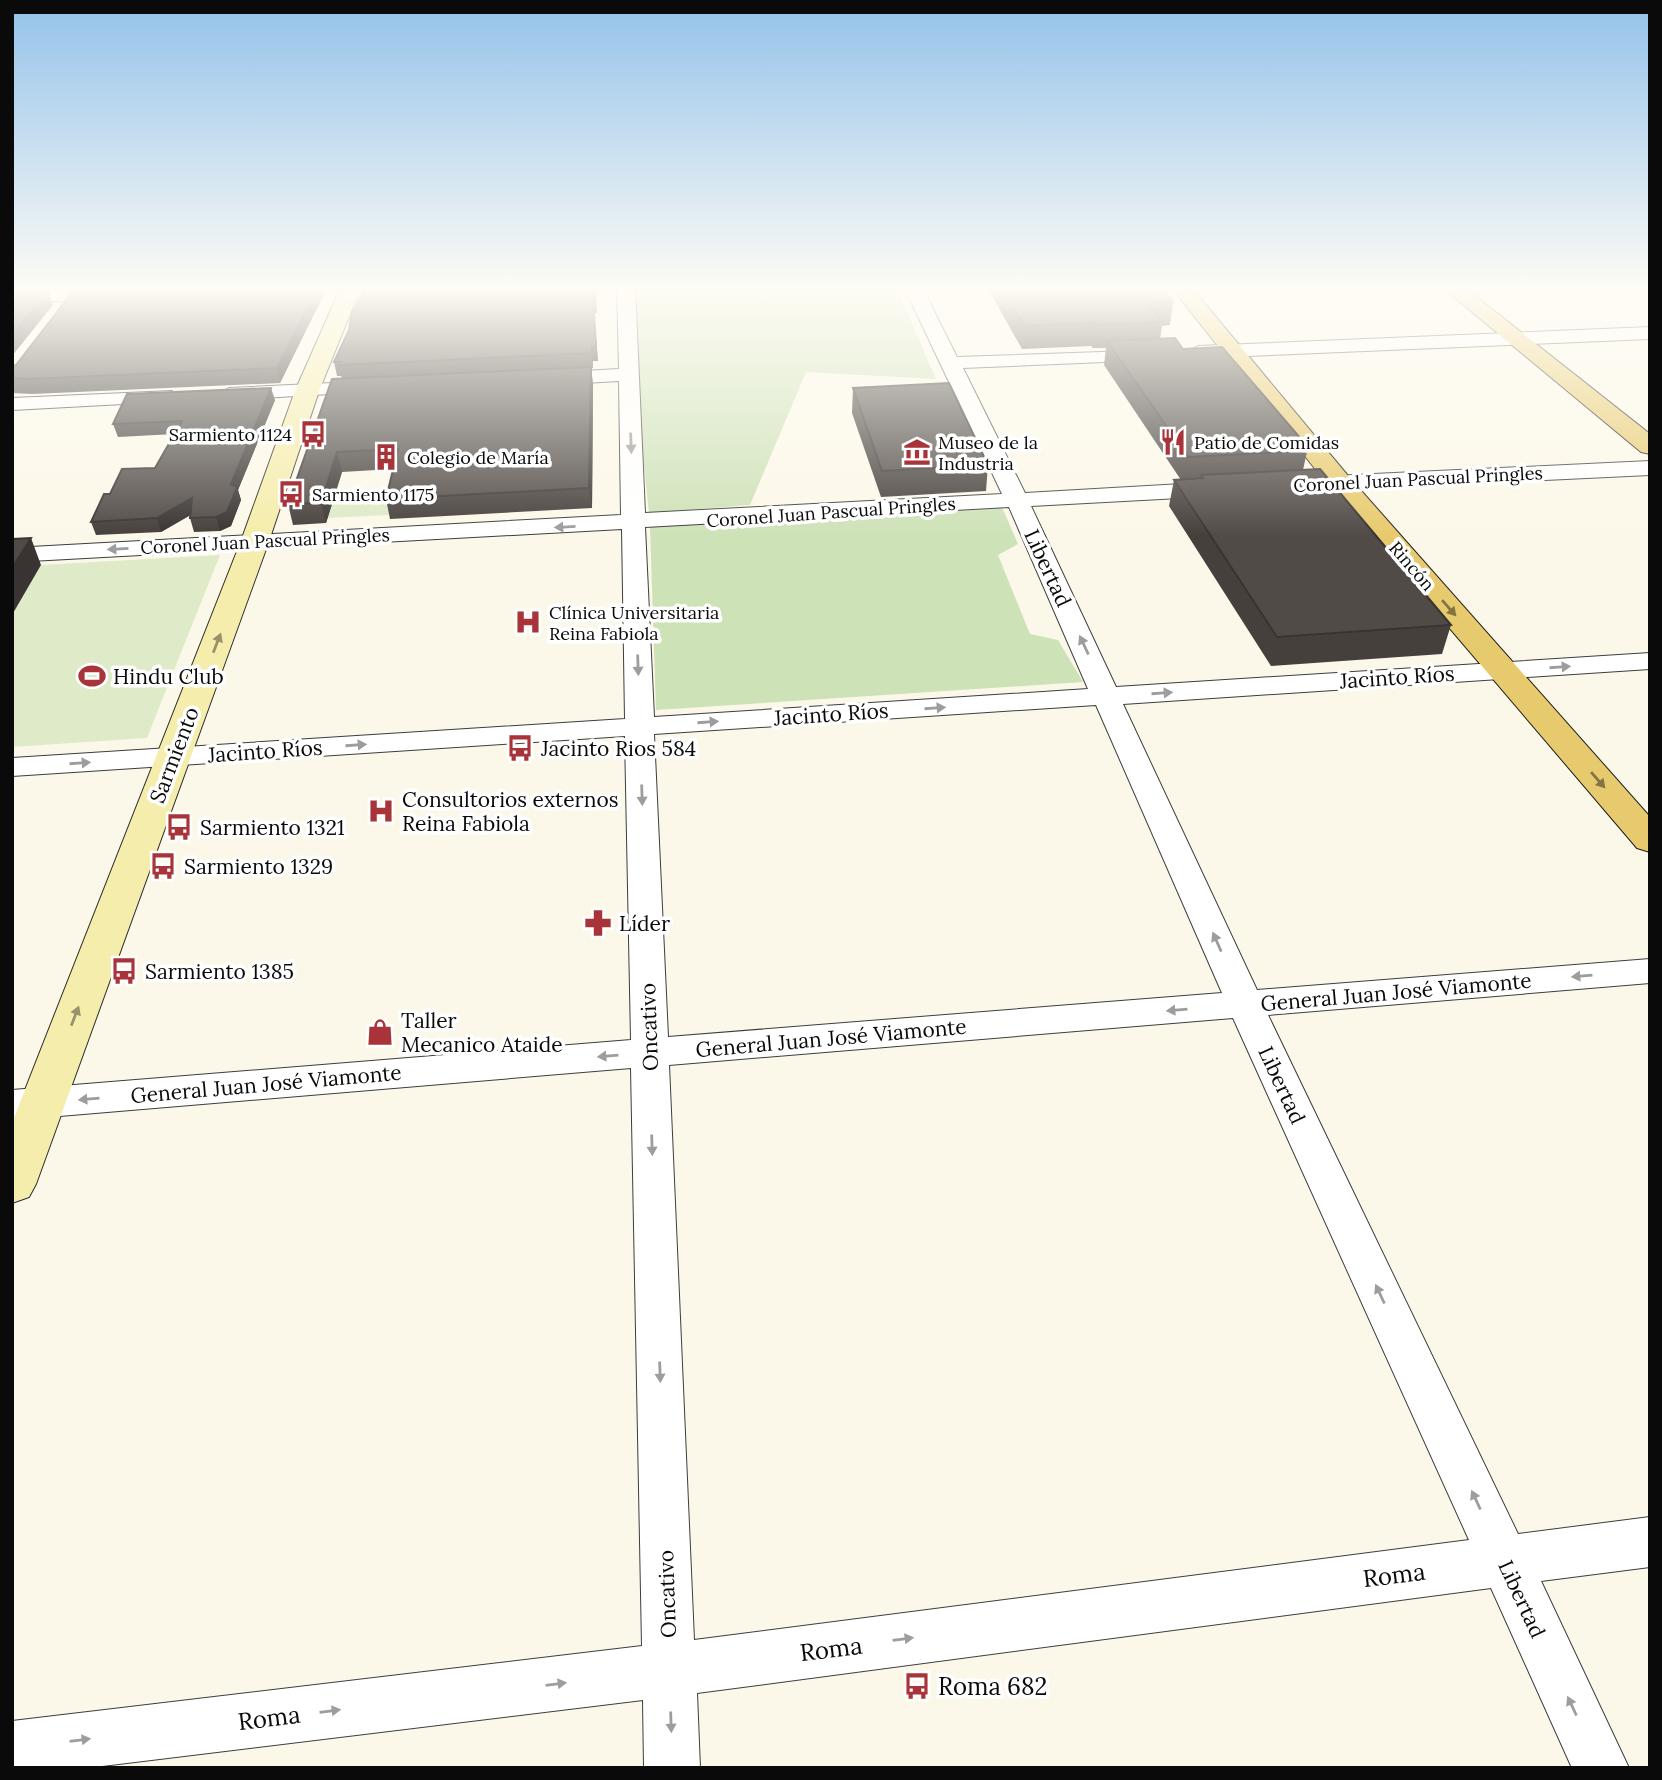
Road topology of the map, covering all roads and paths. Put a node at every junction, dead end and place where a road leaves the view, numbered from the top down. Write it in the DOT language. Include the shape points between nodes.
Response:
graph roads {
  1 [pos="316,370"];
  2 [pos="628,370"];
  3 [pos="953,370"];
  4 [pos="1248,370"];
  5 [pos="1555,370"];
  6 [pos="628,375"];
  7 [pos="532,380"];
  8 [pos="395,386"];
  9 [pos="307,391"];
  10 [pos="12,404"];
  11 [pos="1650,447"];
  12 [pos="1650,468"];
  13 [pos="1340,483"];
  14 [pos="1286,486"];
  15 [pos="1245,488"];
  16 [pos="1017,500"];
  17 [pos="633,523"];
  18 [pos="255,541"];
  19 [pos="12,555"];
  20 [pos="1650,661"];
  21 [pos="1503,671"];
  22 [pos="1108,696"];
  23 [pos="640,727"];
  24 [pos="173,757"];
  25 [pos="12,767"];
  26 [pos="1650,840"];
  27 [pos="1650,971"];
  28 [pos="1245,1004"];
  29 [pos="649,1052"];
  30 [pos="27,1104"];
  31 [pos="12,1184"];
  32 [pos="1650,1542"];
  33 [pos="1504,1561"];
  34 [pos="669,1670"];
  35 [pos="12,1749"];
  36 [pos="672,1768"];
  37 [pos="1601,1768"];
  1 -- 9 [label="main road, Sarmiento"];
  2 -- 6 [label="street, Oncativo"];
  3 -- 16 [label="street, Libertad"];
  4 -- 13 [label="main road, Rincón"];
  5 -- 11 [label="main road"];
  6 -- 7 [label="street"];
  6 -- 17 [label="street, Oncativo, one-way"];
  8 -- 9 [label="street"];
  9 -- 10 [label="street"];
  9 -- 18 [label="main road, Sarmiento"];
  12 -- 13 [label="street, Coronel Juan Pascual Pringles"];
  13 -- 14 [label="street, Coronel Juan Pascual Pringles"];
  13 -- 21 [label="main road, Rincón, one-way"];
  15 -- 16 [label="street, Coronel Juan Pascual Pringles"];
  16 -- 17 [label="street, Coronel Juan Pascual Pringles"];
  22 -- 16 [label="street, Libertad, one-way"];
  17 -- 18 [label="street, Coronel Juan Pascual Pringles, one-way"];
  17 -- 23 [label="street, Oncativo, one-way"];
  18 -- 19 [label="street, Coronel Juan Pascual Pringles, one-way"];
  24 -- 18 [label="main road, Sarmiento, one-way"];
  21 -- 20 [label="street, Jacinto Ríos, one-way"];
  22 -- 21 [label="street, Jacinto Ríos, one-way"];
  21 -- 26 [label="main road, Rincón, one-way"];
  23 -- 22 [label="street, Jacinto Ríos, one-way"];
  28 -- 22 [label="street, Libertad, one-way"];
  24 -- 23 [label="street, Jacinto Ríos, one-way"];
  23 -- 29 [label="street, Oncativo, one-way"];
  25 -- 24 [label="street, Jacinto Ríos, one-way"];
  30 -- 24 [label="main road, Sarmiento, one-way"];
  27 -- 28 [label="street, General Juan José Viamonte, one-way"];
  28 -- 29 [label="street, General Juan José Viamonte, one-way"];
  33 -- 28 [label="street, Libertad, one-way"];
  29 -- 30 [label="street, General Juan José Viamonte, one-way"];
  29 -- 34 [label="street, Oncativo, one-way"];
  30 -- 31 [label="main road, Sarmiento"];
  32 -- 33 [label="street, Roma"];
  34 -- 33 [label="street, Roma, one-way"];
  37 -- 33 [label="street, Libertad, one-way"];
  35 -- 34 [label="street, Roma, one-way"];
  34 -- 36 [label="street, Oncativo, one-way"];
}
